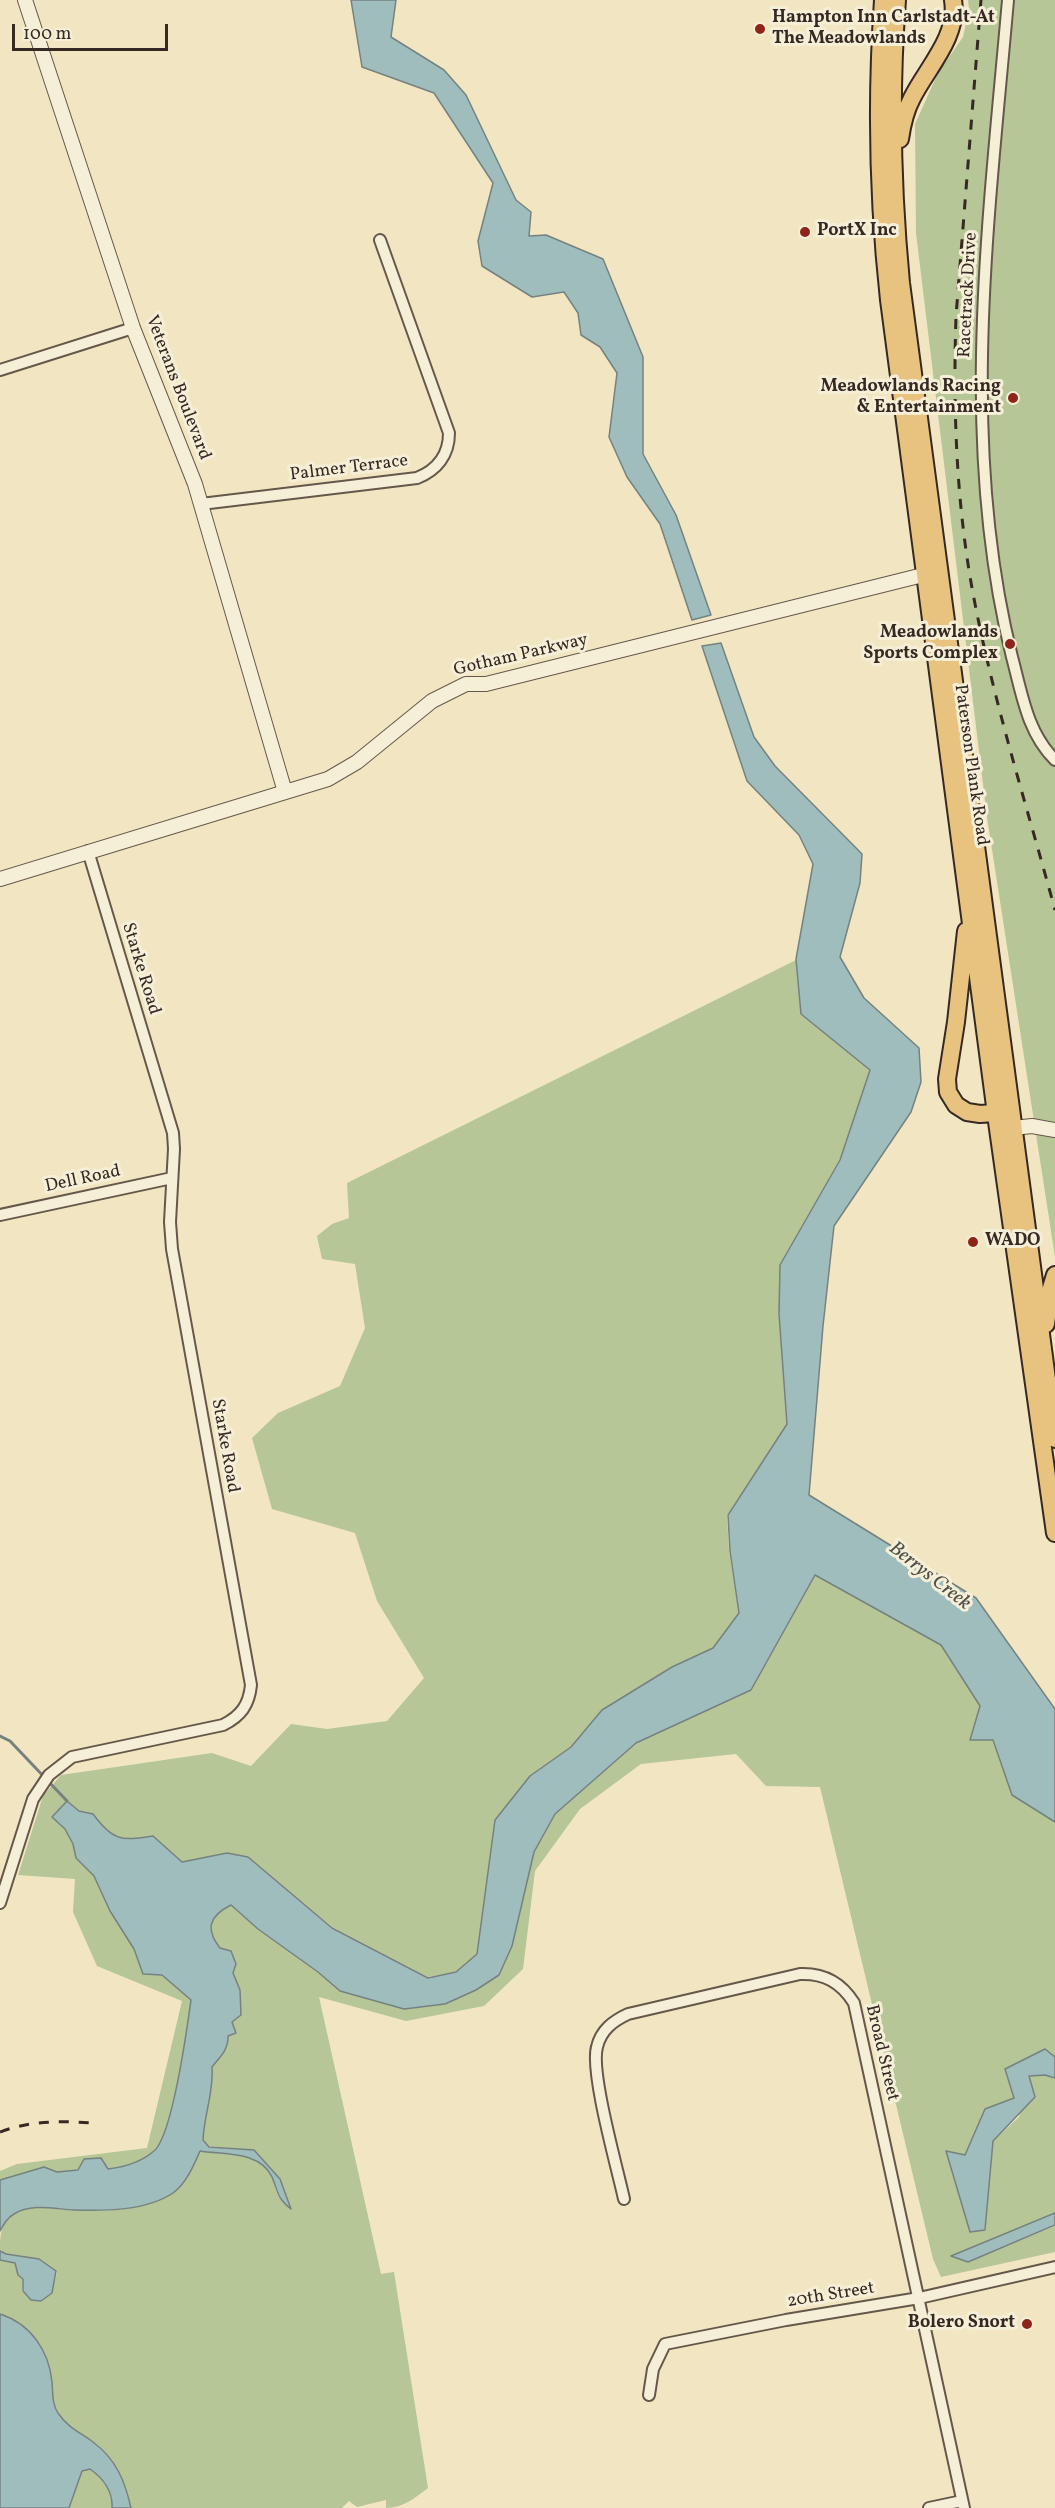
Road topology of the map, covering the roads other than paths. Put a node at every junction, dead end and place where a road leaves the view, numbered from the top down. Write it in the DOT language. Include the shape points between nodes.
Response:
graph roads {
  1 [pos="25,0"];
  2 [pos="874,0"];
  3 [pos="883,0"];
  4 [pos="897,0"];
  5 [pos="953,0"];
  6 [pos="1008,0"];
  7 [pos="882,18"];
  8 [pos="894,171"];
  9 [pos="380,240"];
  10 [pos="133,328"];
  11 [pos="0,370"];
  12 [pos="201,504"];
  13 [pos="932,573"];
  14 [pos="1055,760"];
  15 [pos="285,792"];
  16 [pos="88,851"];
  17 [pos="1,874"];
  18 [pos="969,903"];
  19 [pos="1005,1121"];
  20 [pos="1055,1130"];
  21 [pos="172,1178"];
  22 [pos="0,1215"];
  23 [pos="1055,1275"];
  24 [pos="1043,1347"];
  25 [pos="1055,1438"];
  26 [pos="1055,1533"];
  27 [pos="0,1903"];
  28 [pos="624,2199"];
  29 [pos="1055,2267"];
  30 [pos="919,2298"];
  31 [pos="649,2395"];
  32 [pos="963,2505"];
  33 [pos="929,2508"];
  1 -- 10 [label="street, Veterans Boulevard"];
  2 -- 7 [label="main road"];
  3 -- 7 [label="main road, Paterson Plank Road"];
  4 -- 8 [label="main road, Paterson Plank Road"];
  5 -- 8 [label="main road" via="955,15 951,29 907,109"];
  6 -- 14 [label="street, Racetrack Drive" via="982,309 983,470 992,559 1028,719"];
  7 -- 13 [label="main road, Paterson Plank Road" via="878,122 884,260"];
  8 -- 13 [label="main road, Paterson Plank Road" via="901,283"];
  9 -- 12 [label="street, Palmer Terrace" via="449,433 442,459 417,478"];
  10 -- 11 [label="street"];
  10 -- 12 [label="street, Veterans Boulevard"];
  12 -- 15 [label="street, Veterans Boulevard"];
  13 -- 15 [label="street, Gotham Parkway" via="486,684 466,684 432,701 342,772"];
  13 -- 18 [label="main road, Paterson Plank Road"];
  13 -- 19 [label="main road, Paterson Plank Road"];
  15 -- 16 [label="street, Gotham Parkway"];
  16 -- 17 [label="street, Gotham Parkway"];
  16 -- 21 [label="street, Starke Road" via="173,1134"];
  18 -- 19 [label="main road, Paterson Plank Road"];
  18 -- 19 [label="main road" via="947,1086 961,1109"];
  19 -- 20 [label="street"];
  19 -- 24 [label="main road, Paterson Plank Road"];
  19 -- 26 [label="main road, Paterson Plank Road"];
  21 -- 22 [label="street, Dell Road"];
  21 -- 27 [label="street, Starke Road" via="172,1249 250,1696 240,1714 223,1725 72,1757 60,1764 33,1799"];
  23 -- 24 [label="main road"];
  24 -- 25 [label="main road, Paterson Plank Road"];
  28 -- 30 [label="street, Broad Street" via="595,2067 597,2044 608,2026 638,2011 800,1974 822,1976 841,1986 854,2003"];
  29 -- 30 [label="street, 20th Street"];
  30 -- 31 [label="street, 20th Street" via="665,2344 653,2369"];
  30 -- 32 [label="street, Broad Street"];
  32 -- 33 [label="street"];
}
